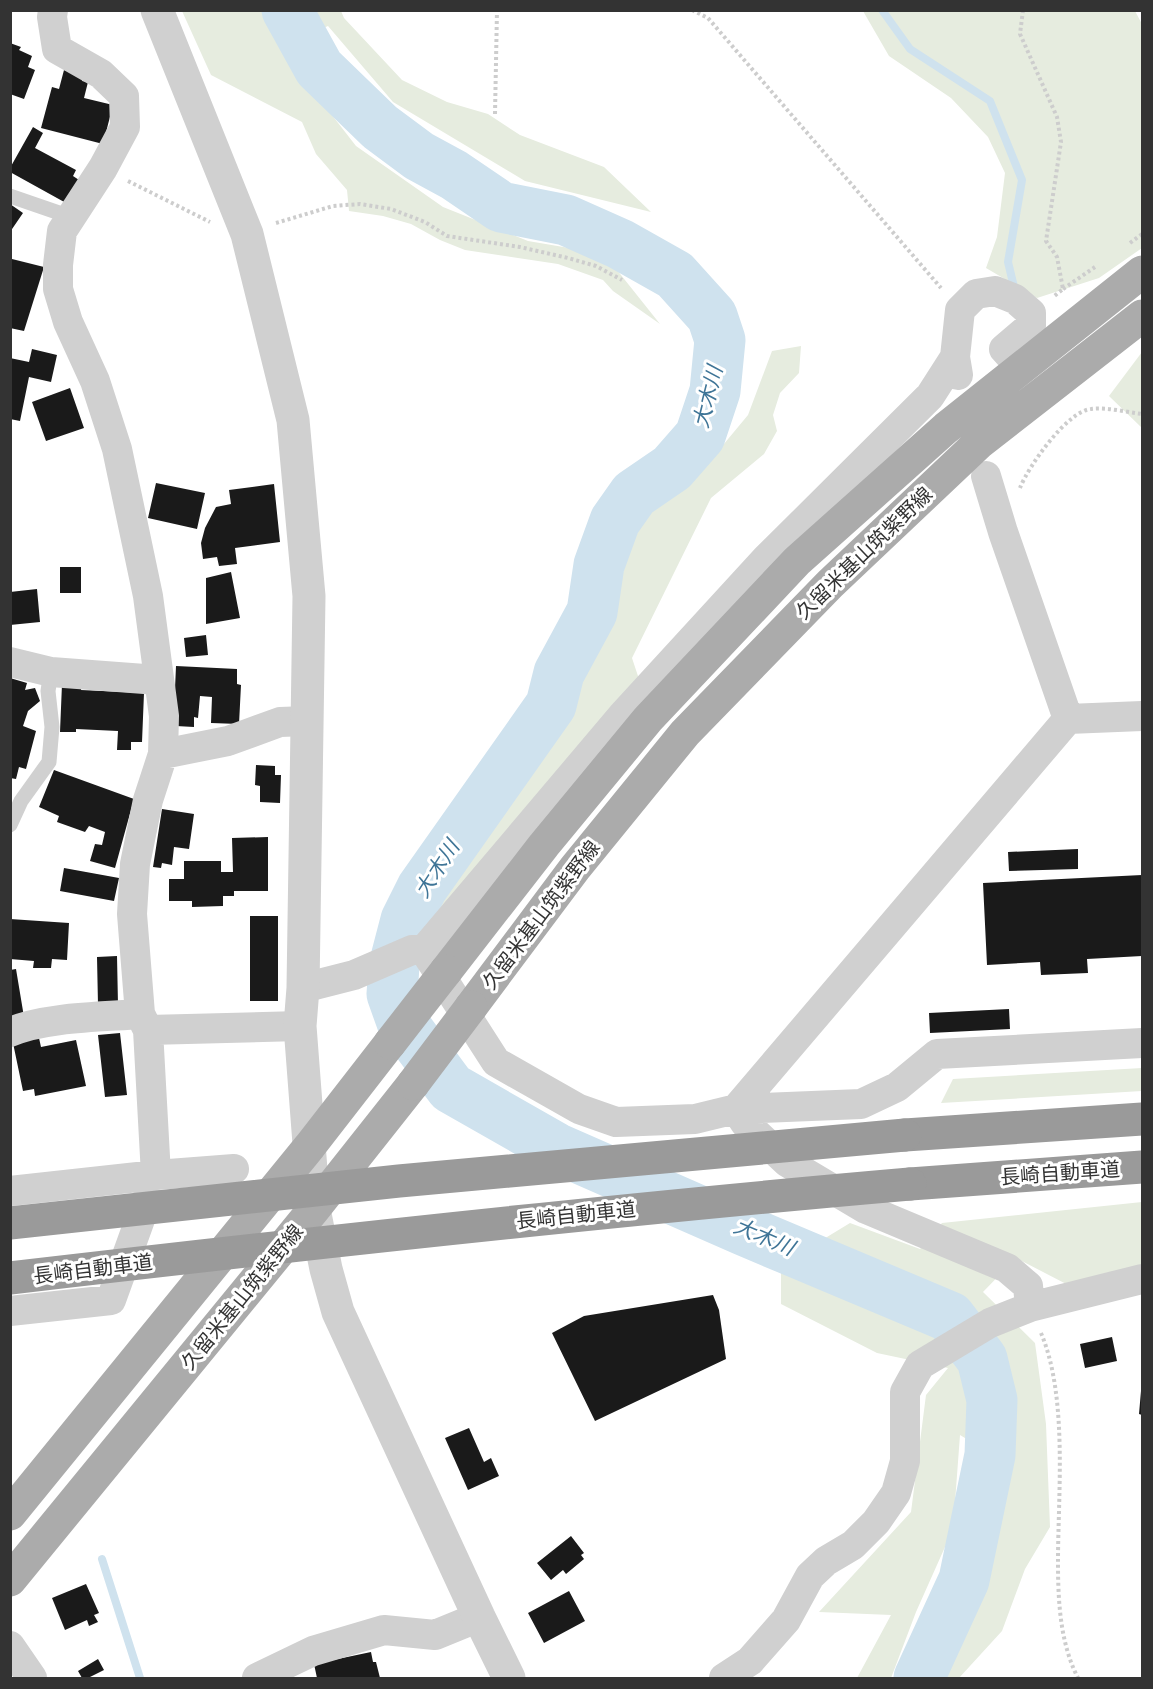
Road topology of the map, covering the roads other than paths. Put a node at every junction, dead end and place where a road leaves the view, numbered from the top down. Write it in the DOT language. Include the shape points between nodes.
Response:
graph roads {
  1 [pos="53,10"];
  2 [pos="157,10"];
  3 [pos="10,196"];
  4 [pos="71,217"];
  5 [pos="1143,272"];
  6 [pos="1143,316"];
  7 [pos="1021,368"];
  8 [pos="986,476"];
  9 [pos="10,662"];
  10 [pos="51,672"];
  11 [pos="158,680"];
  12 [pos="1143,716"];
  13 [pos="1068,719"];
  14 [pos="307,721"];
  15 [pos="164,754"];
  16 [pos="10,825"];
  17 [pos="428,957"];
  18 [pos="303,988"];
  19 [pos="144,1022"];
  20 [pos="300,1026"];
  21 [pos="10,1032"];
  22 [pos="1143,1043"];
  23 [pos="736,1109"];
  24 [pos="1143,1119"];
  25 [pos="310,1146"];
  26 [pos="1143,1167"];
  27 [pos="234,1169"];
  28 [pos="156,1175"];
  29 [pos="10,1191"];
  30 [pos="314,1209"];
  31 [pos="10,1224"];
  32 [pos="10,1278"];
  33 [pos="1143,1279"];
  34 [pos="1030,1307"];
  35 [pos="10,1311"];
  36 [pos="10,1514"];
  37 [pos="10,1580"];
  38 [pos="478,1617"];
  39 [pos="10,1646"];
  40 [pos="32,1678"];
  41 [pos="257,1678"];
  42 [pos="509,1678"];
  43 [pos="724,1678"];
  1 -- 4 [label="street" via="57,49 101,74 124,96 125,127"];
  2 -- 14 [label="street" via="247,234 293,420 309,596"];
  3 -- 4 [label="lane"];
  4 -- 11 [label="street" via="62,231 58,288 117,449 148,596"];
  5 -- 7 [label="main road, 久留米基山筑紫野線"];
  6 -- 30 [label="main road, 久留米基山筑紫野線, bridge" via="979,443 830,584 684,733 575,868"];
  7 -- 17 [label="main road, 久留米基山筑紫野線" via="946,428 789,570 648,719 544,845"];
  7 -- 17 [label="street" via="1004,349 1030,326 1031,313 1015,299 995,291 976,294 960,310 958,371 766,559 621,716"];
  8 -- 13 [label="street"];
  9 -- 10 [label="street"];
  10 -- 11 [label="street"];
  10 -- 16 [label="lane" via="49,762 21,801"];
  11 -- 15 [label="street" via="164,716"];
  12 -- 13 [label="street"];
  13 -- 23 [label="street"];
  14 -- 15 [label="street" via="280,722 228,741"];
  14 -- 18 [label="street"];
  15 -- 19 [label="street" via="148,800 135,864 132,914"];
  17 -- 18 [label="street"];
  17 -- 23 [label="street" via="496,1062 579,1109 616,1122 695,1119"];
  17 -- 25 [label="main road, 久留米基山筑紫野線, bridge" via="390,1043"];
  18 -- 20 [label="street"];
  19 -- 20 [label="street"];
  19 -- 21 [label="street" via="61,1021"];
  19 -- 28 [label="street"];
  20 -- 25 [label="street"];
  22 -- 23 [label="street" via="937,1054 897,1087 861,1104"];
  23 -- 34 [label="street" via="745,1123 787,1162 866,1209 1007,1268 1028,1286"];
  24 -- 31 [label="highway, bridge" via="905,1135 399,1181"];
  25 -- 30 [label="street"];
  25 -- 36 [label="main road, 久留米基山筑紫野線"];
  26 -- 32 [label="highway, 長崎自動車道, bridge" via="655,1206"];
  27 -- 28 [label="street"];
  28 -- 29 [label="street"];
  28 -- 35 [label="street" via="111,1300"];
  30 -- 37 [label="main road, 久留米基山筑紫野線"];
  30 -- 38 [label="street" via="338,1312"];
  33 -- 34 [label="street"];
  34 -- 43 [label="street" via="990,1323 920,1365 905,1392 904,1461 896,1493 876,1522 853,1545 810,1576 786,1620 750,1661"];
  38 -- 41 [label="street" via="435,1635 384,1630 313,1651"];
  38 -- 42 [label="street"];
  39 -- 40 [label="street"];
}
